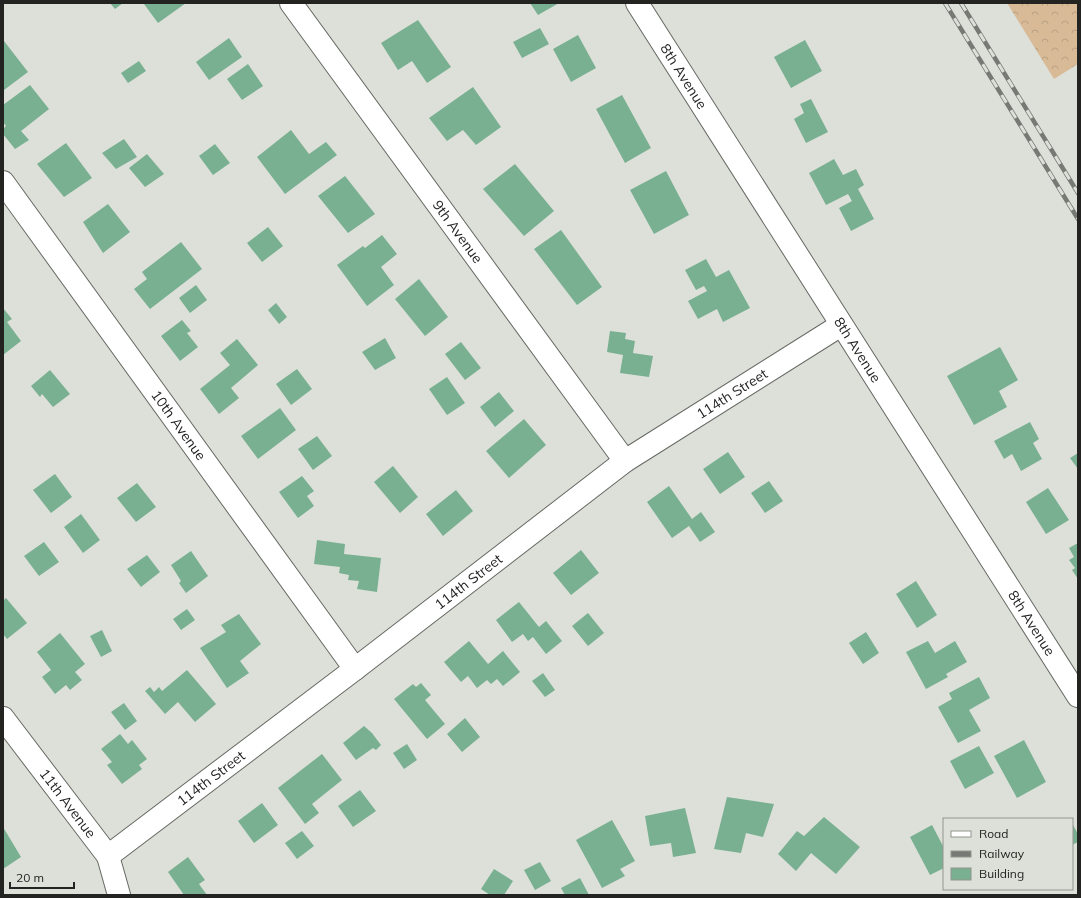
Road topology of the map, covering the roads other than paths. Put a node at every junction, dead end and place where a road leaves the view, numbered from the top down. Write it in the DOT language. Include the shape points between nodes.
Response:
graph roads {
  1 [pos="291,3"];
  2 [pos="637,3"];
  3 [pos="3,182"];
  4 [pos="841,325"];
  5 [pos="625,461"];
  6 [pos="355,669"];
  7 [pos="1078,696"];
  8 [pos="3,718"];
  9 [pos="108,856"];
  10 [pos="119,895"];
  1 -- 5 [label="street, 9th Avenue"];
  2 -- 4 [label="street, 8th Avenue"];
  3 -- 6 [label="street, 10th Avenue"];
  4 -- 5 [label="street, 114th Street"];
  4 -- 7 [label="street, 8th Avenue"];
  5 -- 6 [label="street, 114th Street"];
  6 -- 9 [label="street, 114th Street"];
  8 -- 9 [label="street, 11th Avenue"];
  9 -- 10 [label="street, 11th Avenue"];
}
